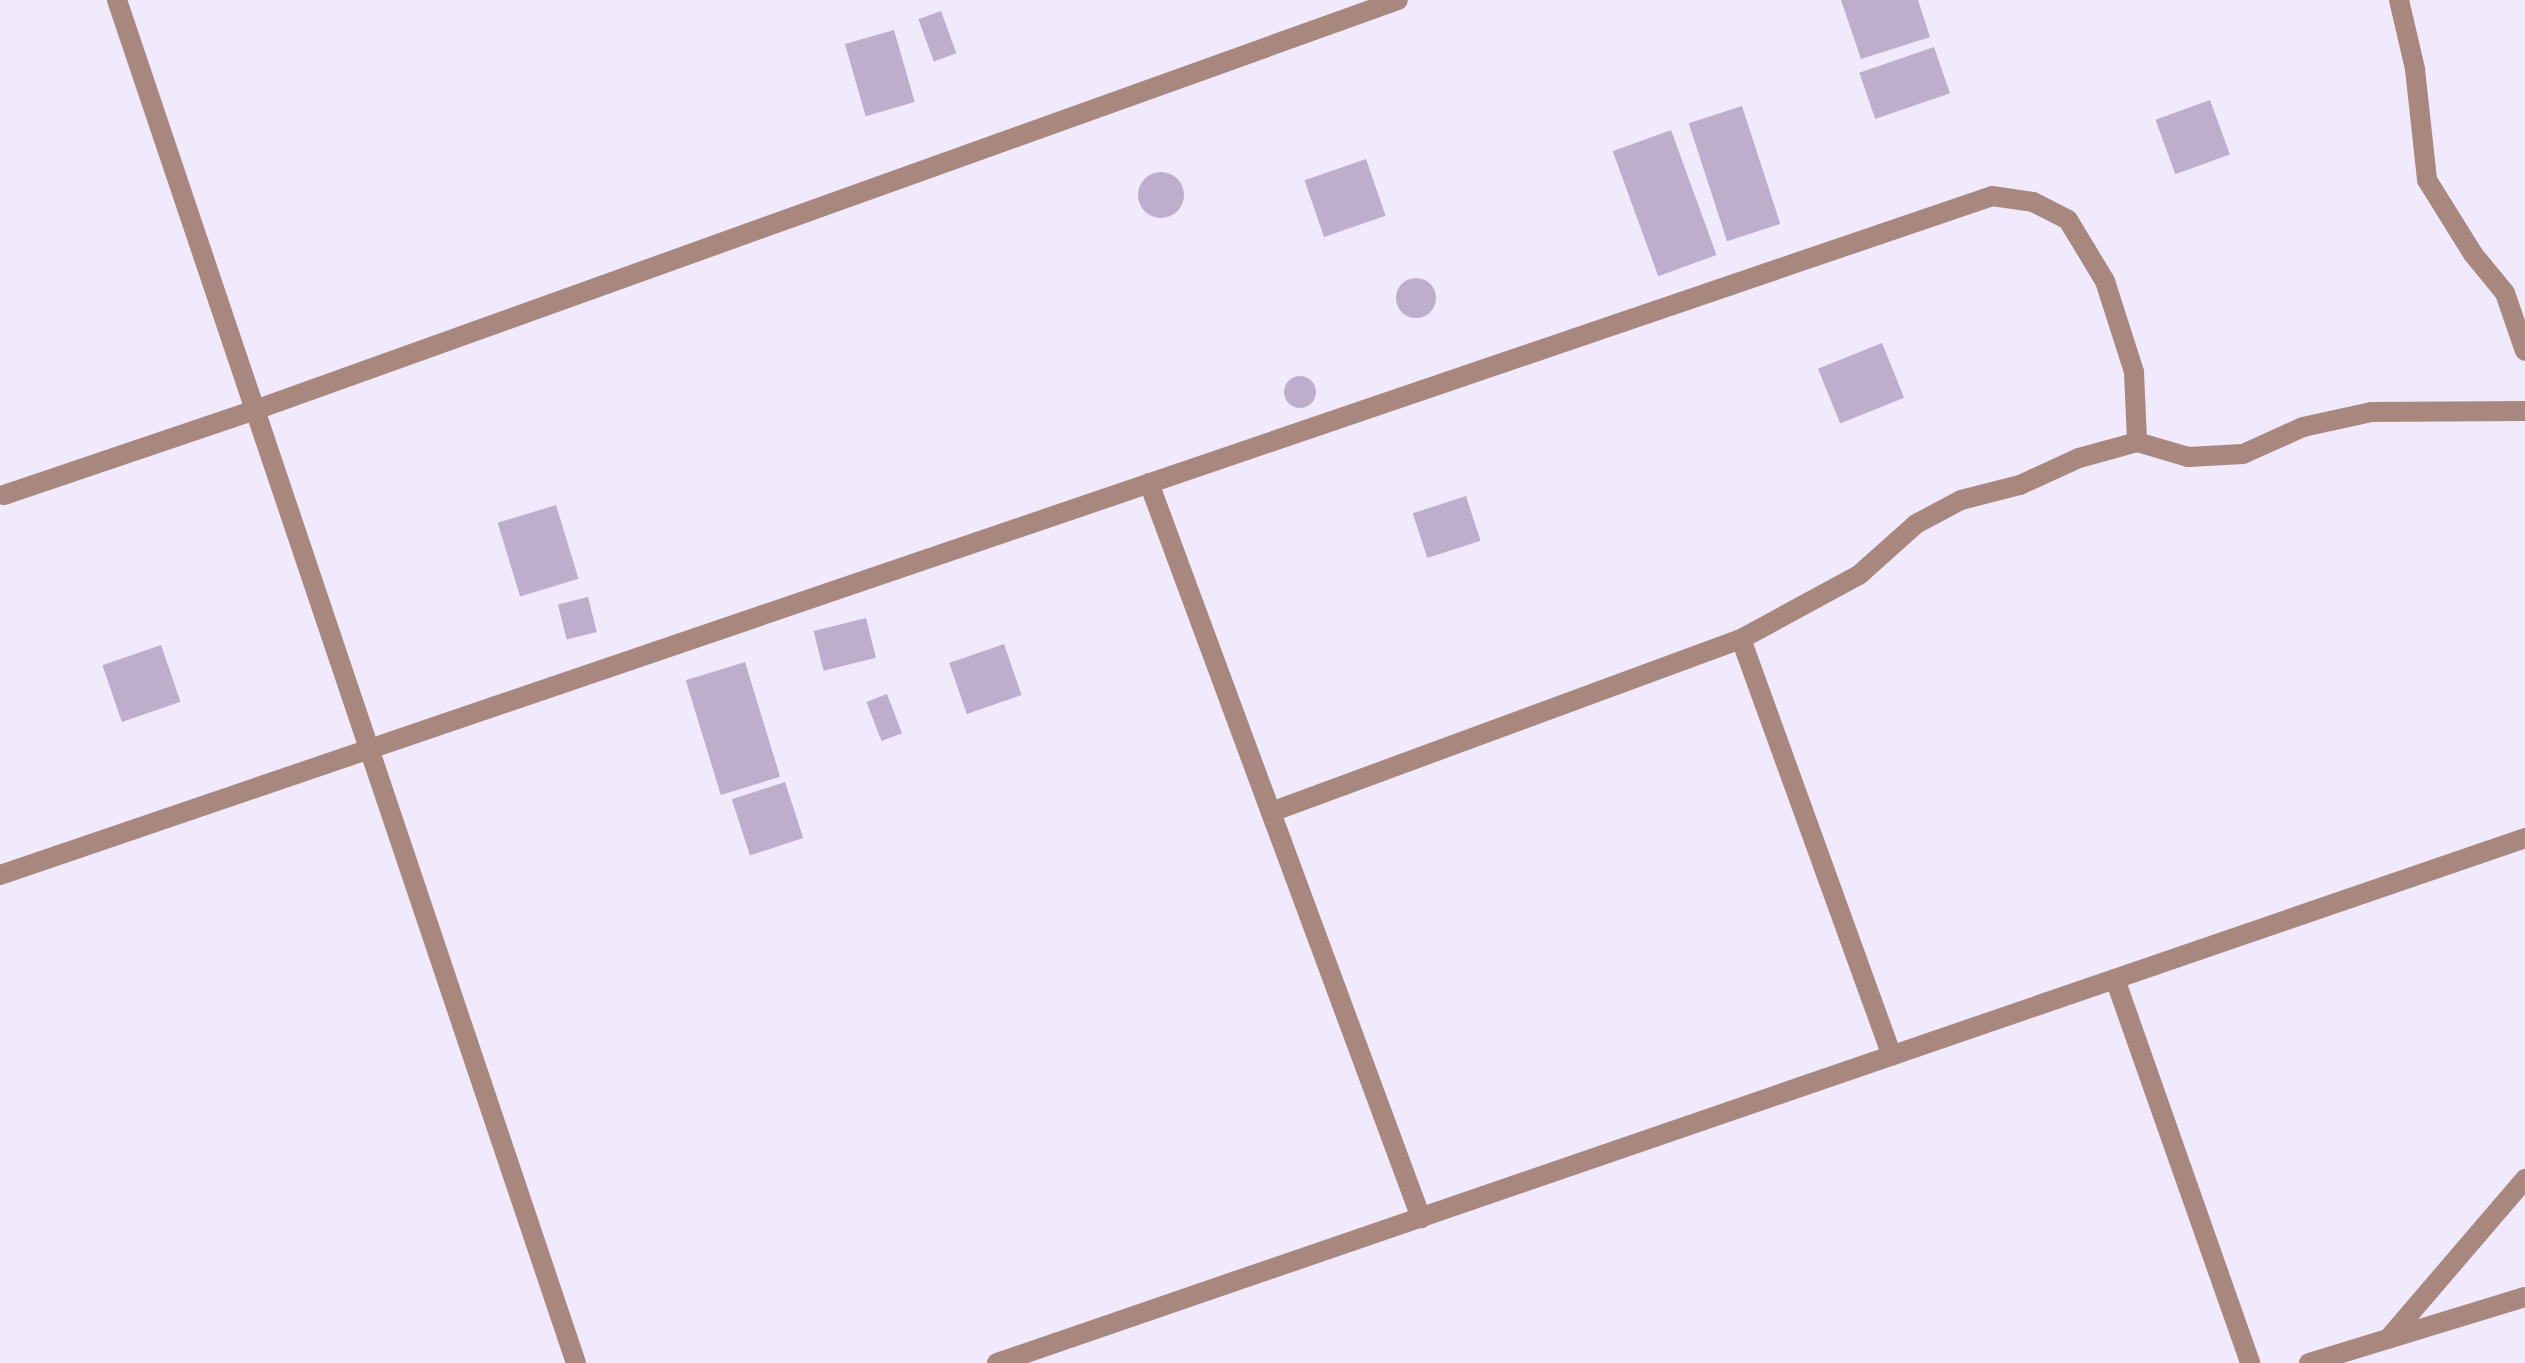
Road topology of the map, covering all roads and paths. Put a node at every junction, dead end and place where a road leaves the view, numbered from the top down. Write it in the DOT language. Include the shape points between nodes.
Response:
graph roads {
  1 [pos="117,0"];
  2 [pos="1398,0"];
  3 [pos="2399,0"];
  4 [pos="2525,351"];
  5 [pos="255,410"];
  6 [pos="2525,411"];
  7 [pos="2137,442"];
  8 [pos="1149,483"];
  9 [pos="4,495"];
  10 [pos="1741,639"];
  11 [pos="369,748"];
  12 [pos="1271,812"];
  13 [pos="2525,838"];
  14 [pos="0,875"];
  15 [pos="2115,979"];
  16 [pos="1892,1056"];
  17 [pos="2525,1179"];
  18 [pos="1421,1218"];
  19 [pos="2525,1297"];
  20 [pos="2388,1339"];
  21 [pos="576,1363"];
  22 [pos="997,1363"];
  23 [pos="2250,1363"];
  24 [pos="2309,1363"];
  1 -- 5 [label="street"];
  2 -- 5 [label="street"];
  3 -- 4 [label="street" via="2415,69 2427,180 2473,254 2505,293"];
  5 -- 9 [label="street"];
  5 -- 11 [label="street"];
  6 -- 7 [label="street" via="2371,412 2303,427 2243,454 2188,457"];
  7 -- 8 [label="street" via="2134,372 2105,281 2068,220 2033,202 1992,196"];
  7 -- 10 [label="street" via="2079,458 2020,485 1961,500 1916,524 1859,575"];
  8 -- 11 [label="street"];
  8 -- 12 [label="street"];
  10 -- 12 [label="street"];
  10 -- 16 [label="street"];
  11 -- 14 [label="street"];
  11 -- 21 [label="street"];
  12 -- 18 [label="street"];
  13 -- 15 [label="street"];
  15 -- 16 [label="street"];
  15 -- 23 [label="street"];
  16 -- 18 [label="street"];
  17 -- 20 [label="street"];
  18 -- 22 [label="street"];
  19 -- 20 [label="street"];
  20 -- 24 [label="street"];
}
